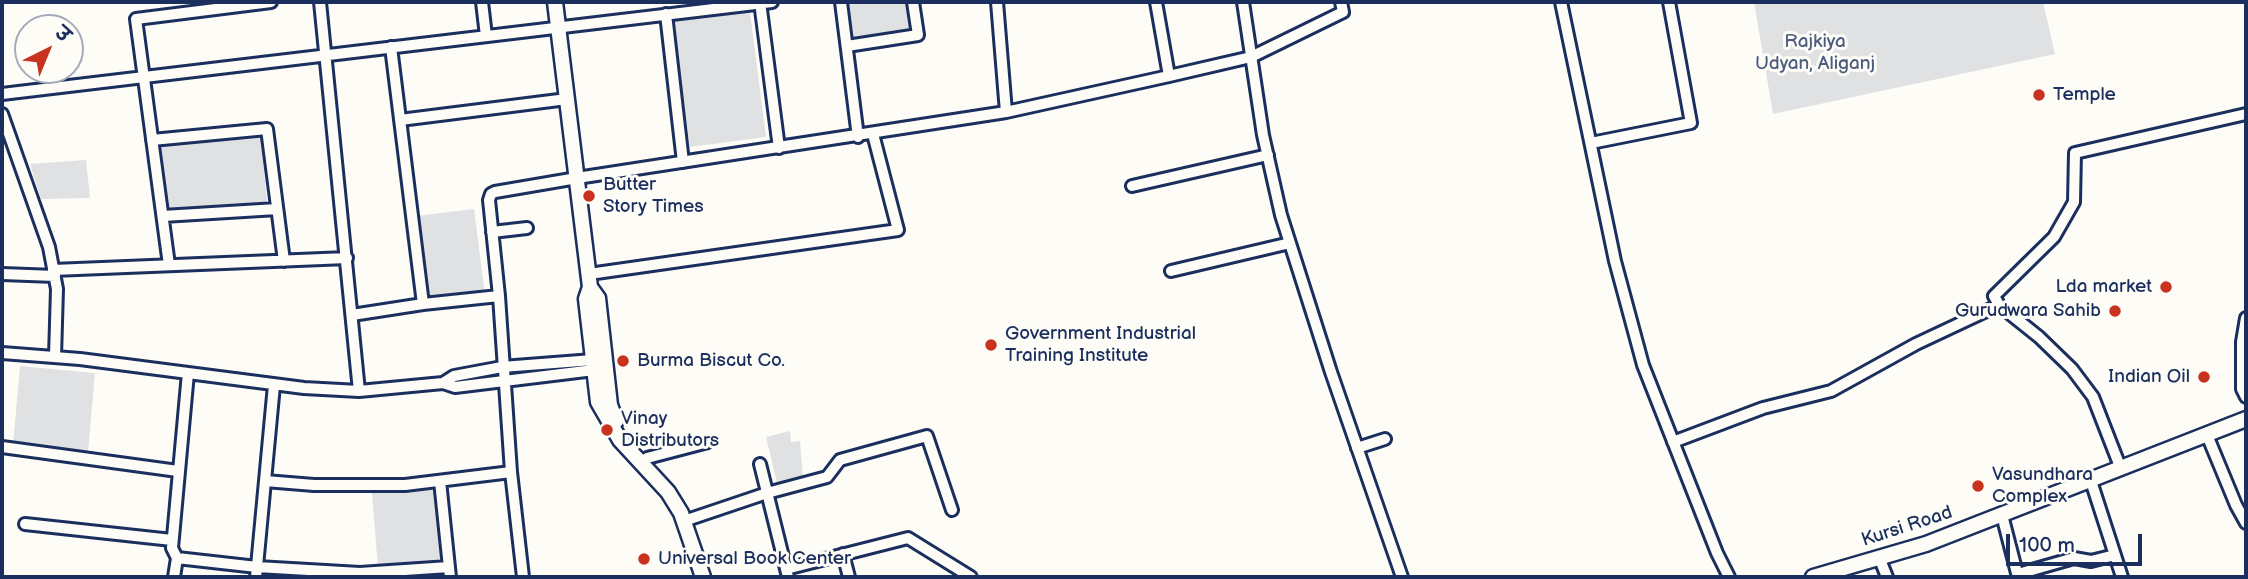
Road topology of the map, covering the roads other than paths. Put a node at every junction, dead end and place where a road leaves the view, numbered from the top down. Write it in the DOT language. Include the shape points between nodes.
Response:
graph roads {
  1 [pos="271,2"];
  2 [pos="320,2"];
  3 [pos="482,2"];
  4 [pos="555,2"];
  5 [pos="760,2"];
  6 [pos="772,2"];
  7 [pos="841,2"];
  8 [pos="913,2"];
  9 [pos="997,2"];
  10 [pos="1156,2"];
  11 [pos="1243,2"];
  12 [pos="1341,2"];
  13 [pos="1561,2"];
  14 [pos="1670,2"];
  15 [pos="181,8"];
  16 [pos="666,14"];
  17 [pos="558,27"];
  18 [pos="486,36"];
  19 [pos="846,46"];
  20 [pos="391,47"];
  21 [pos="326,55"];
  22 [pos="1251,57"];
  23 [pos="1169,76"];
  24 [pos="144,77"];
  25 [pos="2,94"];
  26 [pos="567,99"];
  27 [pos="1006,112"];
  28 [pos="2,114"];
  29 [pos="2246,114"];
  30 [pos="400,120"];
  31 [pos="873,134"];
  32 [pos="858,136"];
  33 [pos="152,140"];
  34 [pos="1591,144"];
  35 [pos="779,148"];
  36 [pos="1268,155"];
  37 [pos="684,162"];
  38 [pos="577,178"];
  39 [pos="1132,186"];
  40 [pos="277,209"];
  41 [pos="163,216"];
  42 [pos="527,228"];
  43 [pos="492,232"];
  44 [pos="1290,243"];
  45 [pos="346,258"];
  46 [pos="284,261"];
  47 [pos="169,265"];
  48 [pos="1171,271"];
  49 [pos="54,273"];
  50 [pos="2,274"];
  51 [pos="589,280"];
  52 [pos="499,296"];
  53 [pos="423,304"];
  54 [pos="1999,305"];
  55 [pos="352,315"];
  56 [pos="2246,318"];
  57 [pos="2,353"];
  58 [pos="55,357"];
  59 [pos="598,365"];
  60 [pos="502,367"];
  61 [pos="188,373"];
  62 [pos="503,380"];
  63 [pos="443,383"];
  64 [pos="274,385"];
  65 [pos="359,391"];
  66 [pos="2246,397"];
  67 [pos="2246,419"];
  68 [pos="2207,435"];
  69 [pos="1385,439"];
  70 [pos="708,442"];
  71 [pos="1674,442"];
  72 [pos="2,447"];
  73 [pos="1357,448"];
  74 [pos="646,458"];
  75 [pos="760,464"];
  76 [pos="2121,469"];
  77 [pos="178,471"];
  78 [pos="511,471"];
  79 [pos="265,481"];
  80 [pos="440,481"];
  81 [pos="2091,481"];
  82 [pos="767,493"];
  83 [pos="952,510"];
  84 [pos="2002,515"];
  85 [pos="689,520"];
  86 [pos="2246,523"];
  87 [pos="25,524"];
  88 [pos="172,540"];
  89 [pos="843,554"];
  90 [pos="2115,555"];
  91 [pos="1879,557"];
  92 [pos="177,558"];
  93 [pos="256,572"];
  94 [pos="450,572"];
  95 [pos="787,573"];
  96 [pos="2018,576"];
  97 [pos="174,577"];
  98 [pos="523,577"];
  99 [pos="703,577"];
  100 [pos="710,577"];
  101 [pos="849,577"];
  102 [pos="971,577"];
  103 [pos="1402,577"];
  104 [pos="1729,577"];
  105 [pos="1813,577"];
  106 [pos="1886,577"];
  107 [pos="2122,577"];
  1 -- 15 [label="street"];
  2 -- 21 [label="street"];
  3 -- 18 [label="street"];
  4 -- 17 [label="main road"];
  5 -- 6 [label="street"];
  5 -- 16 [label="street"];
  5 -- 35 [label="street"];
  7 -- 19 [label="street"];
  8 -- 19 [label="street" via="918,35"];
  9 -- 27 [label="street"];
  10 -- 23 [label="street"];
  11 -- 22 [label="street"];
  12 -- 22 [label="street" via="1343,12"];
  13 -- 34 [label="street"];
  14 -- 34 [label="street" via="1691,123"];
  15 -- 24 [label="street" via="136,19"];
  16 -- 17 [label="street"];
  16 -- 37 [label="street"];
  17 -- 18 [label="street"];
  17 -- 26 [label="main road"];
  18 -- 20 [label="street"];
  19 -- 32 [label="street"];
  20 -- 21 [label="street"];
  20 -- 30 [label="street"];
  21 -- 24 [label="street"];
  21 -- 45 [label="street"];
  22 -- 23 [label="street"];
  22 -- 36 [label="street"];
  23 -- 27 [label="street"];
  24 -- 25 [label="street"];
  24 -- 33 [label="street"];
  26 -- 30 [label="street"];
  26 -- 38 [label="main road"];
  27 -- 31 [label="street"];
  28 -- 49 [label="street"];
  29 -- 54 [label="street" via="2075,153 2074,202 2053,237 1994,296"];
  30 -- 53 [label="street"];
  31 -- 32 [label="street"];
  31 -- 51 [label="street" via="898,230"];
  32 -- 35 [label="street"];
  33 -- 40 [label="street" via="267,129"];
  33 -- 41 [label="street"];
  34 -- 71 [label="street" via="1643,365"];
  35 -- 37 [label="street"];
  36 -- 39 [label="street"];
  36 -- 44 [label="street"];
  37 -- 38 [label="street"];
  38 -- 43 [label="street" via="495,191 489,200"];
  38 -- 51 [label="main road"];
  40 -- 41 [label="street"];
  40 -- 46 [label="street"];
  41 -- 47 [label="street"];
  42 -- 43 [label="street"];
  43 -- 52 [label="street"];
  44 -- 48 [label="street"];
  44 -- 73 [label="street"];
  45 -- 46 [label="street"];
  45 -- 55 [label="street"];
  46 -- 47 [label="street"];
  47 -- 49 [label="street"];
  49 -- 50 [label="street"];
  49 -- 58 [label="street"];
  51 -- 59 [label="main road" via="598,298"];
  52 -- 53 [label="street"];
  52 -- 60 [label="street"];
  53 -- 55 [label="street"];
  54 -- 71 [label="street" via="1831,391 1763,408"];
  54 -- 76 [label="street" via="2078,376 2093,397"];
  55 -- 65 [label="street"];
  56 -- 66 [label="street" via="2242,342"];
  57 -- 58 [label="street"];
  58 -- 61 [label="street"];
  59 -- 60 [label="street"];
  59 -- 62 [label="street"];
  59 -- 74 [label="main road" via="617,426"];
  59 -- 85 [label="main road" via="598,402 608,422"];
  60 -- 62 [label="street"];
  60 -- 63 [label="street" via="454,376"];
  61 -- 64 [label="street"];
  61 -- 77 [label="street"];
  62 -- 63 [label="street" via="455,387"];
  62 -- 78 [label="street"];
  63 -- 65 [label="street"];
  64 -- 65 [label="street"];
  64 -- 79 [label="street"];
  67 -- 68 [label="main road, Kursi Road"];
  68 -- 76 [label="main road, Kursi Road"];
  68 -- 86 [label="street"];
  69 -- 73 [label="street"];
  70 -- 74 [label="street"];
  71 -- 104 [label="street"];
  72 -- 77 [label="street"];
  73 -- 103 [label="street"];
  74 -- 85 [label="main road" via="673,489"];
  75 -- 82 [label="street"];
  76 -- 81 [label="main road, Kursi Road"];
  77 -- 88 [label="street"];
  78 -- 80 [label="street"];
  78 -- 98 [label="street"];
  79 -- 80 [label="street" via="405,485"];
  79 -- 93 [label="street"];
  80 -- 94 [label="street"];
  81 -- 84 [label="main road, Kursi Road"];
  81 -- 90 [label="street"];
  82 -- 83 [label="street" via="827,477 840,460 927,436"];
  82 -- 85 [label="street"];
  82 -- 95 [label="street"];
  84 -- 91 [label="main road, Kursi Road"];
  84 -- 96 [label="street"];
  85 -- 99 [label="main road"];
  85 -- 100 [label="main road"];
  87 -- 88 [label="street"];
  88 -- 92 [label="street"];
  89 -- 95 [label="street"];
  89 -- 101 [label="street"];
  89 -- 102 [label="street" via="908,538"];
  90 -- 96 [label="street" via="2091,561 2074,558"];
  90 -- 107 [label="street"];
  91 -- 105 [label="main road, Kursi Road"];
  91 -- 106 [label="street"];
  92 -- 93 [label="street"];
  92 -- 97 [label="street"];
  93 -- 94 [label="street"];
}
